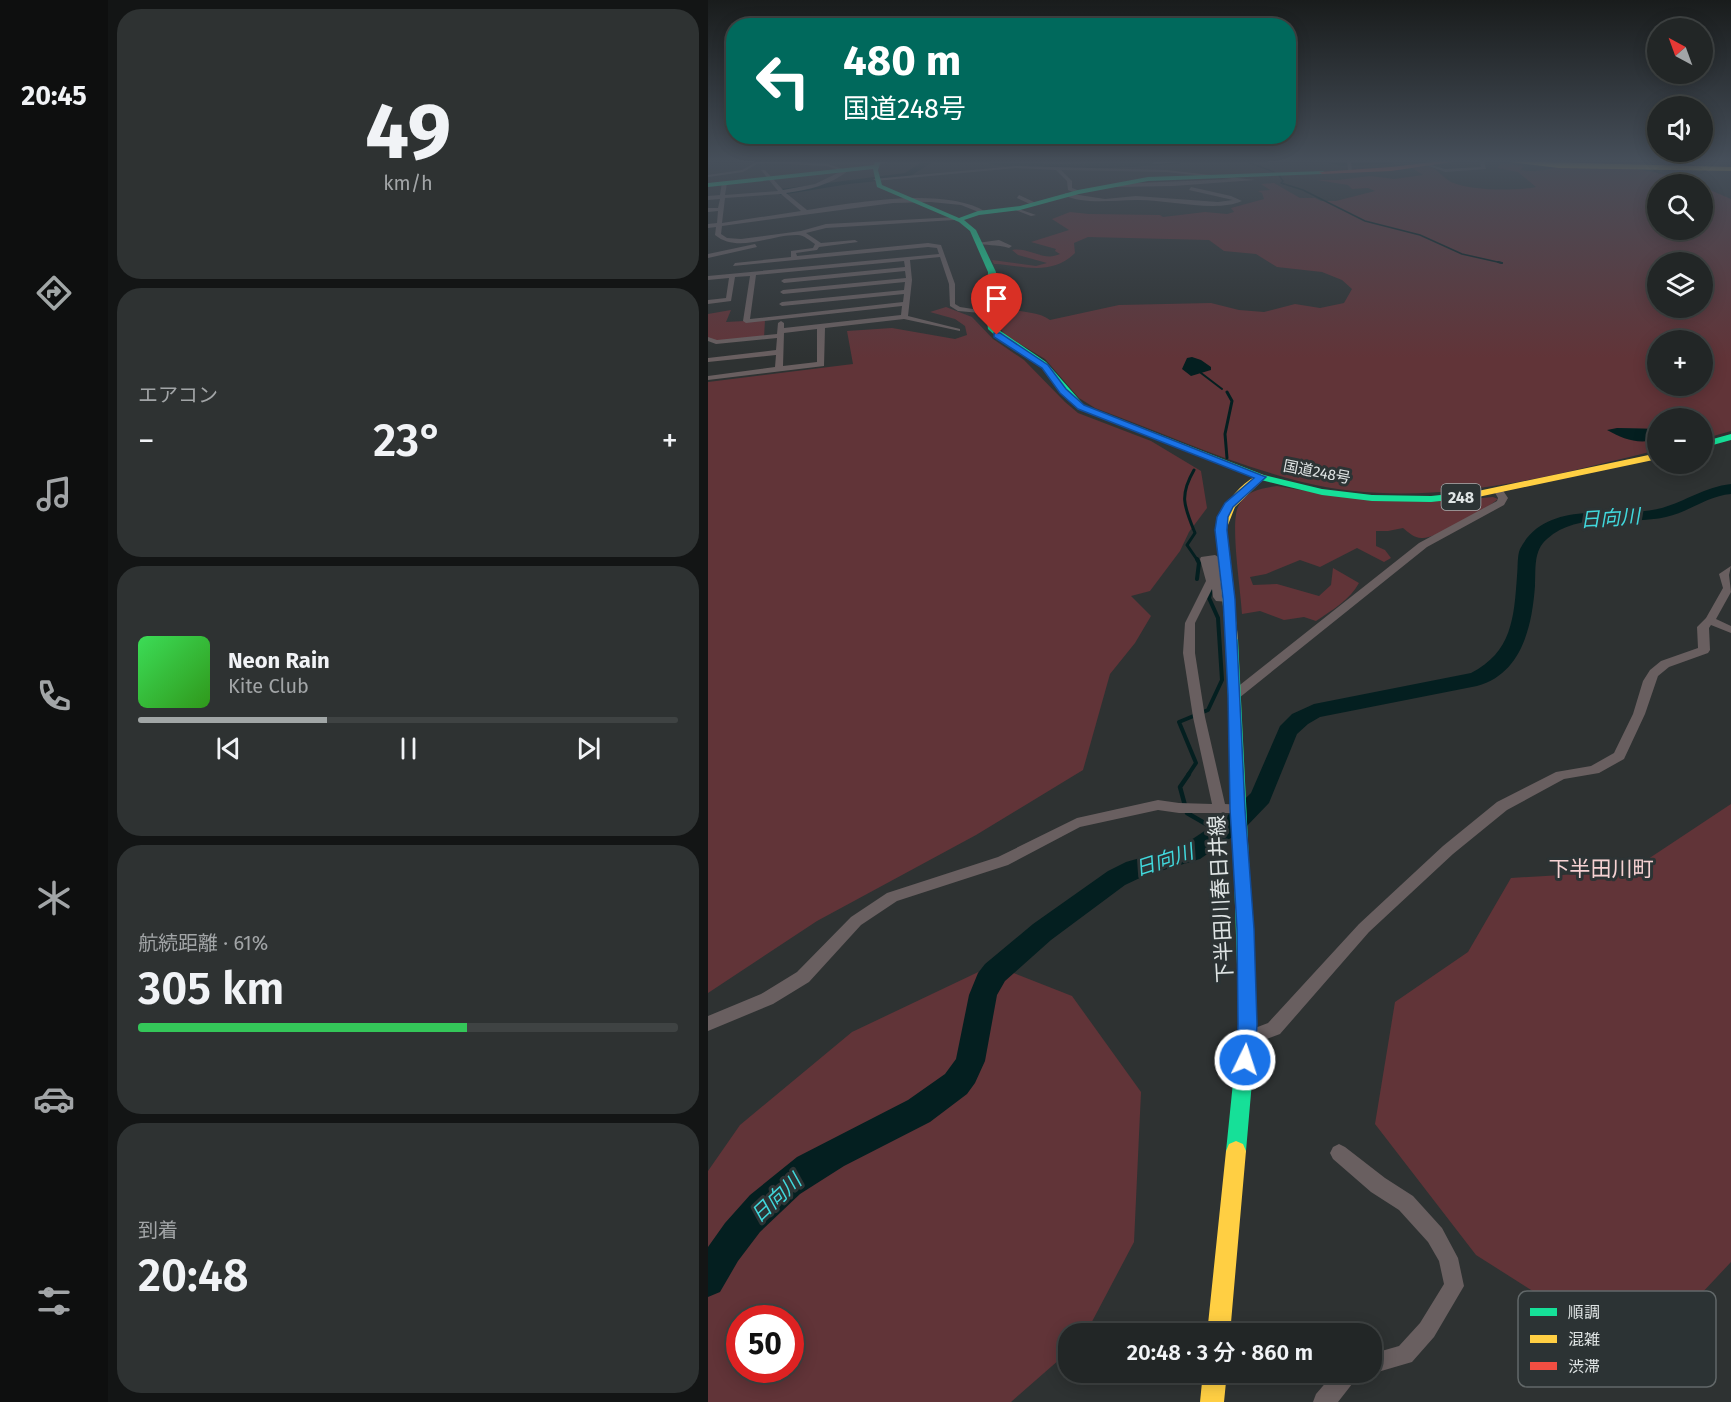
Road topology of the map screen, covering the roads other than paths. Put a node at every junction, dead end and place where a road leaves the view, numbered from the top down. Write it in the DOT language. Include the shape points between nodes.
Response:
graph roads {
  1 [pos="719,226"];
  2 [pos="831,226"];
  3 [pos="967,226"];
  4 [pos="793,230"];
  5 [pos="801,233"];
  6 [pos="745,240"];
  7 [pos="855,242"];
  8 [pos="980,243"];
  9 [pos="817,245"];
  10 [pos="753,246"];
  11 [pos="1009,246"];
  12 [pos="943,255"];
  13 [pos="708,256"];
  14 [pos="795,258"];
  15 [pos="907,259"];
  16 [pos="735,265"];
  17 [pos="908,269"];
  18 [pos="785,271"];
  19 [pos="753,274"];
  20 [pos="732,276"];
  21 [pos="708,278"];
  22 [pos="909,280"];
  23 [pos="784,281"];
  24 [pos="783,292"];
  25 [pos="908,292"];
  26 [pos="708,302"];
  27 [pos="782,304"];
  28 [pos="905,304"];
  29 [pos="990,313"];
  30 [pos="904,317"];
  31 [pos="781,318"];
  32 [pos="821,327"];
  33 [pos="958,330"];
  34 [pos="780,334"];
  35 [pos="708,339"];
  36 [pos="779,352"];
  37 [pos="708,360"];
  38 [pos="779,369"];
  39 [pos="708,378"];
  40 [pos="1731,437"];
  41 [pos="1713,442"];
  42 [pos="1647,458"];
  43 [pos="1261,477"];
  44 [pos="1499,491"];
  45 [pos="1731,569"];
  46 [pos="1229,599"];
  47 [pos="1710,620"];
  48 [pos="1731,630"];
  49 [pos="1234,695"];
  50 [pos="1220,809"];
  51 [pos="1237,809"];
  52 [pos="708,1024"];
  53 [pos="1248,1038"];
  54 [pos="1339,1153"];
  55 [pos="1219,1323"];
  56 [pos="1382,1361"];
  57 [pos="1214,1383"];
  58 [pos="1340,1383"];
  59 [pos="1212,1402"];
  60 [pos="1324,1402"];
  1 -- 6 [label="street" via="721,239"];
  2 -- 5 [label="street"];
  3 -- 8 [label="main road, 国道248号 / 248"];
  4 -- 5 [label="street"];
  4 -- 6 [label="street"];
  4 -- 10 [label="street" via="781,240"];
  5 -- 9 [label="street" via="816,240"];
  6 -- 10 [label="street"];
  7 -- 9 [label="street"];
  8 -- 11 [label="street"];
  8 -- 29 [label="main road, 国道248号 / 248" via="993,272"];
  9 -- 14 [label="street" via="815,249 793,252"];
  10 -- 13 [label="street"];
  12 -- 14 [label="street" via="939,246 928,245"];
  12 -- 15 [label="street"];
  12 -- 29 [label="street" via="952,284 952,305"];
  14 -- 16 [label="street"];
  15 -- 17 [label="street"];
  15 -- 18 [label="street"];
  17 -- 22 [label="street"];
  17 -- 23 [label="street"];
  18 -- 19 [label="street"];
  18 -- 23 [label="street"];
  19 -- 20 [label="street"];
  19 -- 31 [label="street" via="746,321"];
  20 -- 21 [label="street"];
  20 -- 26 [label="street" via="729,300"];
  22 -- 24 [label="street"];
  22 -- 25 [label="street"];
  23 -- 24 [label="street"];
  24 -- 27 [label="street"];
  25 -- 27 [label="street"];
  25 -- 28 [label="street"];
  27 -- 31 [label="street"];
  28 -- 30 [label="street"];
  28 -- 31 [label="street"];
  29 -- 43 [label="main road, 国道248号 / 248" via="990,324 997,335 1045,367 1081,407"];
  30 -- 32 [label="street"];
  30 -- 33 [label="street"];
  31 -- 34 [label="street"];
  32 -- 34 [label="street"];
  32 -- 38 [label="street" via="821,364"];
  34 -- 35 [label="street" via="716,342"];
  34 -- 36 [label="street"];
  36 -- 37 [label="street"];
  36 -- 38 [label="street"];
  38 -- 39 [label="street"];
  40 -- 41 [label="main road"];
  42 -- 44 [label="main road, 国道248号 / 248"];
  43 -- 44 [label="main road, 国道248号 / 248" via="1322,492 1372,498 1431,499"];
  43 -- 46 [label="main road, 下半田川春日井線" via="1229,506 1223,517"];
  44 -- 49 [label="street" via="1501,503 1423,545"];
  45 -- 47 [label="street" via="1724,574 1728,588"];
  46 -- 49 [label="main road, 下半田川春日井線"];
  46 -- 50 [label="street" via="1218,597 1215,558 1205,559 1211,581 1190,623 1189,653"];
  47 -- 48 [label="street"];
  47 -- 53 [label="street" via="1703,627 1704,650 1665,664 1654,673 1619,756 1594,770 1561,775 1502,806 1364,928 1274,1029"];
  49 -- 51 [label="main road, 下半田川春日井線"];
  50 -- 51 [label="street"];
  50 -- 52 [label="street" via="1158,805 1077,824 1003,861 892,897 856,921 803,977 766,999"];
  51 -- 53 [label="main road, 下半田川春日井線"];
  53 -- 55 [label="main road, 下半田川春日井線"];
  54 -- 56 [label="street" via="1406,1203 1435,1235 1448,1258 1454,1286 1427,1330 1405,1355"];
  57 -- 59 [label="main road"];
  58 -- 60 [label="street"];
}
